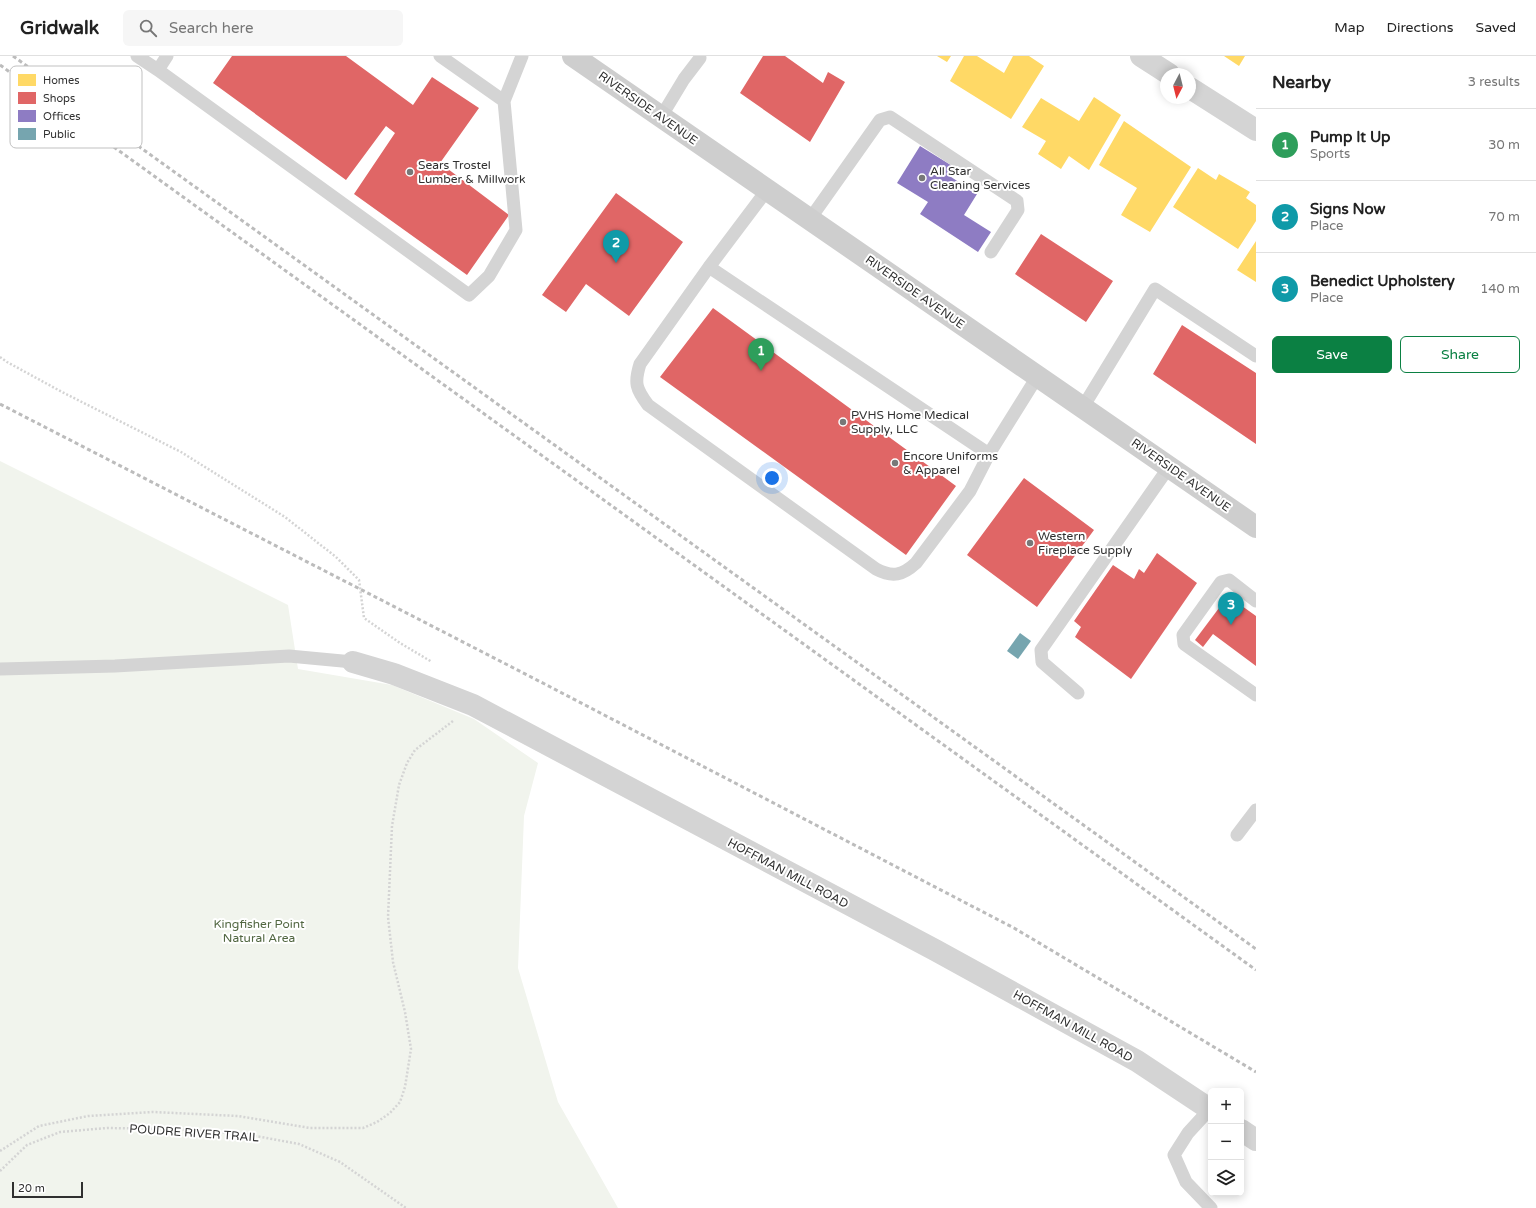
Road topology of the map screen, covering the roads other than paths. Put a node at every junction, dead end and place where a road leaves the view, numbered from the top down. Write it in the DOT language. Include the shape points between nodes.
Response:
graph roads {
  1 [pos="138,56"];
  2 [pos="167,56"];
  3 [pos="440,56"];
  4 [pos="522,56"];
  5 [pos="573,56"];
  6 [pos="1141,56"];
  7 [pos="702,57"];
  8 [pos="1160,68"];
  9 [pos="158,70"];
  10 [pos="1196,92"];
  11 [pos="504,101"];
  12 [pos="661,117"];
  13 [pos="1256,130"];
  14 [pos="767,190"];
  15 [pos="810,219"];
  16 [pos="991,252"];
  17 [pos="709,267"];
  18 [pos="1256,356"];
  19 [pos="1037,377"];
  20 [pos="1083,407"];
  21 [pos="989,454"];
  22 [pos="1169,467"];
  23 [pos="1256,527"];
  24 [pos="1256,601"];
  25 [pos="353,662"];
  26 [pos="0,669"];
  27 [pos="1078,693"];
  28 [pos="1256,695"];
  29 [pos="1256,810"];
  30 [pos="1237,835"];
  31 [pos="1208,1108"];
  32 [pos="1208,1111"];
  33 [pos="1244,1132"];
  34 [pos="1256,1140"];
  35 [pos="1210,1208"];
  1 -- 9 [label="lane"];
  2 -- 9 [label="lane"];
  3 -- 11 [label="lane"];
  4 -- 11 [label="lane"];
  5 -- 12 [label="main road, RIVERSIDE AVENUE"];
  6 -- 8 [label="street"];
  7 -- 12 [label="lane" via="684,79"];
  9 -- 11 [label="lane" via="470,296 489,276 516,230"];
  10 -- 13 [label="street"];
  12 -- 14 [label="main road, RIVERSIDE AVENUE"];
  14 -- 15 [label="main road, RIVERSIDE AVENUE"];
  14 -- 17 [label="lane"];
  15 -- 16 [label="lane" via="880,120 890,117 1017,201 1018,210"];
  15 -- 19 [label="main road, RIVERSIDE AVENUE"];
  17 -- 21 [label="lane"];
  17 -- 21 [label="lane" via="640,364 636,377 641,396 648,405 876,569 894,575 908,571 916,563 970,491"];
  18 -- 20 [label="lane" via="1155,289"];
  19 -- 20 [label="main road, RIVERSIDE AVENUE"];
  19 -- 21 [label="lane"];
  20 -- 22 [label="main road, RIVERSIDE AVENUE"];
  22 -- 23 [label="main road, RIVERSIDE AVENUE"];
  22 -- 27 [label="lane" via="1041,650 1042,662"];
  24 -- 28 [label="lane" via="1229,580 1221,582 1183,636 1184,644"];
  25 -- 26 [label="lane" via="289,656 115,666"];
  25 -- 31 [label="street, HOFFMAN MILL ROAD" via="394,674 473,705 935,950 1130,1057"];
  29 -- 30 [label="lane"];
  32 -- 35 [label="lane" via="1188,1133 1174,1155 1186,1182"];
  33 -- 34 [label="street"];
}
